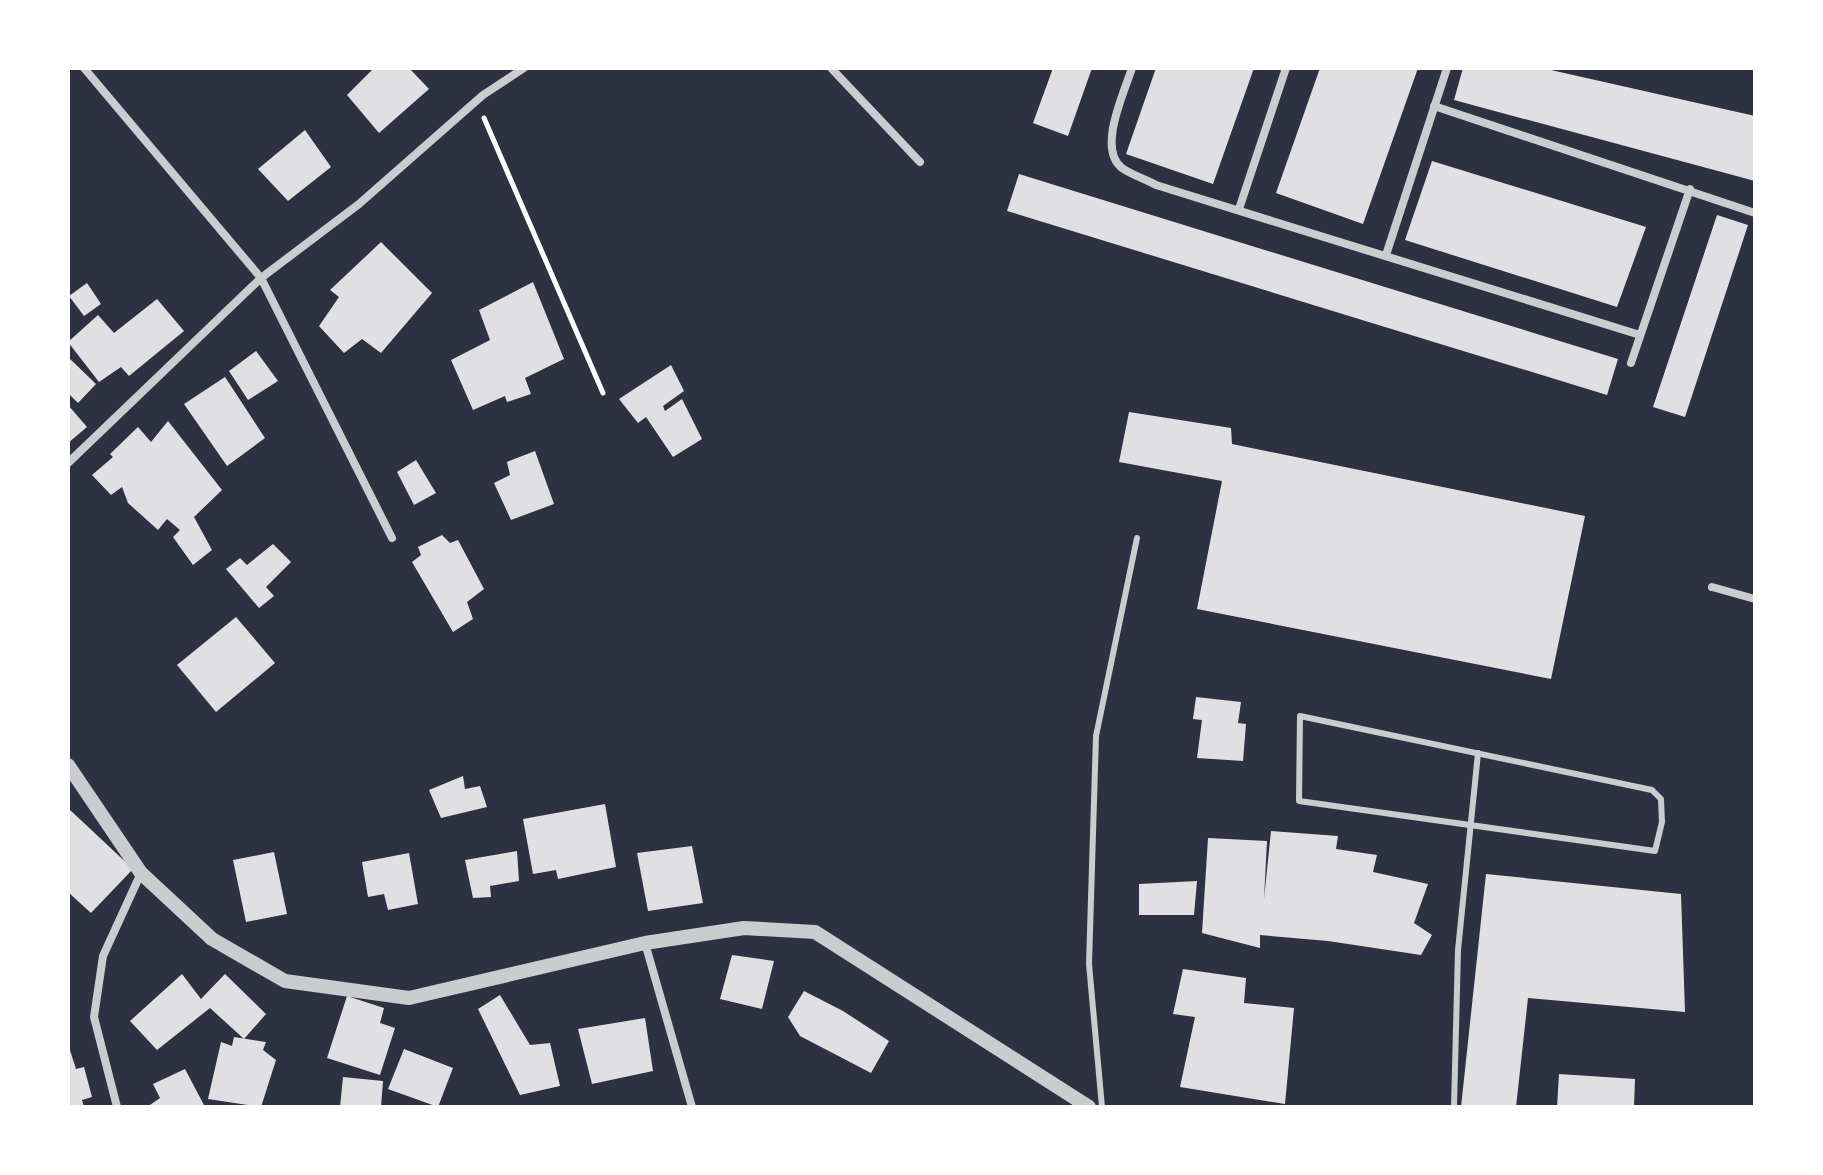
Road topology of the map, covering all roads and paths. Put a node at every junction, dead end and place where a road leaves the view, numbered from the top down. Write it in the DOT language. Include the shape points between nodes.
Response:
graph roads {
  1 [pos="84,68"];
  2 [pos="524,68"];
  3 [pos="831,68"];
  4 [pos="1132,68"];
  5 [pos="1286,68"];
  6 [pos="1447,68"];
  7 [pos="477,100"];
  8 [pos="1434,106"];
  9 [pos="920,162"];
  10 [pos="1690,189"];
  11 [pos="1239,209"];
  12 [pos="1755,213"];
  13 [pos="1386,255"];
  14 [pos="261,278"];
  15 [pos="1640,335"];
  16 [pos="1631,363"];
  17 [pos="603,393"];
  18 [pos="68,463"];
  19 [pos="392,538"];
  20 [pos="1137,538"];
  21 [pos="1712,587"];
  22 [pos="1755,599"];
  23 [pos="1478,753"];
  24 [pos="68,765"];
  25 [pos="1470,825"];
  26 [pos="141,873"];
  27 [pos="645,943"];
  28 [pos="117,1107"];
  29 [pos="692,1107"];
  30 [pos="1089,1107"];
  31 [pos="1102,1107"];
  32 [pos="1454,1107"];
  1 -- 14 [label="street"];
  2 -- 7 [label="street"];
  3 -- 9 [label="street"];
  4 -- 11 [label="street" via="1110,140 1111,154 1121,167 1156,185"];
  5 -- 11 [label="street"];
  6 -- 8 [label="street"];
  7 -- 14 [label="street" via="359,204"];
  7 -- 17 [label="path"];
  8 -- 10 [label="street"];
  8 -- 13 [label="street"];
  10 -- 12 [label="street"];
  10 -- 15 [label="street"];
  11 -- 13 [label="street"];
  13 -- 15 [label="street"];
  14 -- 18 [label="street"];
  14 -- 19 [label="street"];
  15 -- 16 [label="street"];
  20 -- 31 [label="lane" via="1096,736 1089,964"];
  21 -- 22 [label="street"];
  23 -- 25 [label="lane"];
  23 -- 25 [label="lane" via="1652,790 1661,799 1662,822 1655,851"];
  23 -- 25 [label="lane" via="1300,716 1299,801"];
  24 -- 26 [label="street"];
  25 -- 32 [label="lane" via="1458,950"];
  26 -- 27 [label="street" via="212,939 285,981 409,998"];
  26 -- 28 [label="street" via="103,956 94,1017"];
  27 -- 29 [label="street"];
  27 -- 30 [label="street" via="744,928 815,932"];
}
